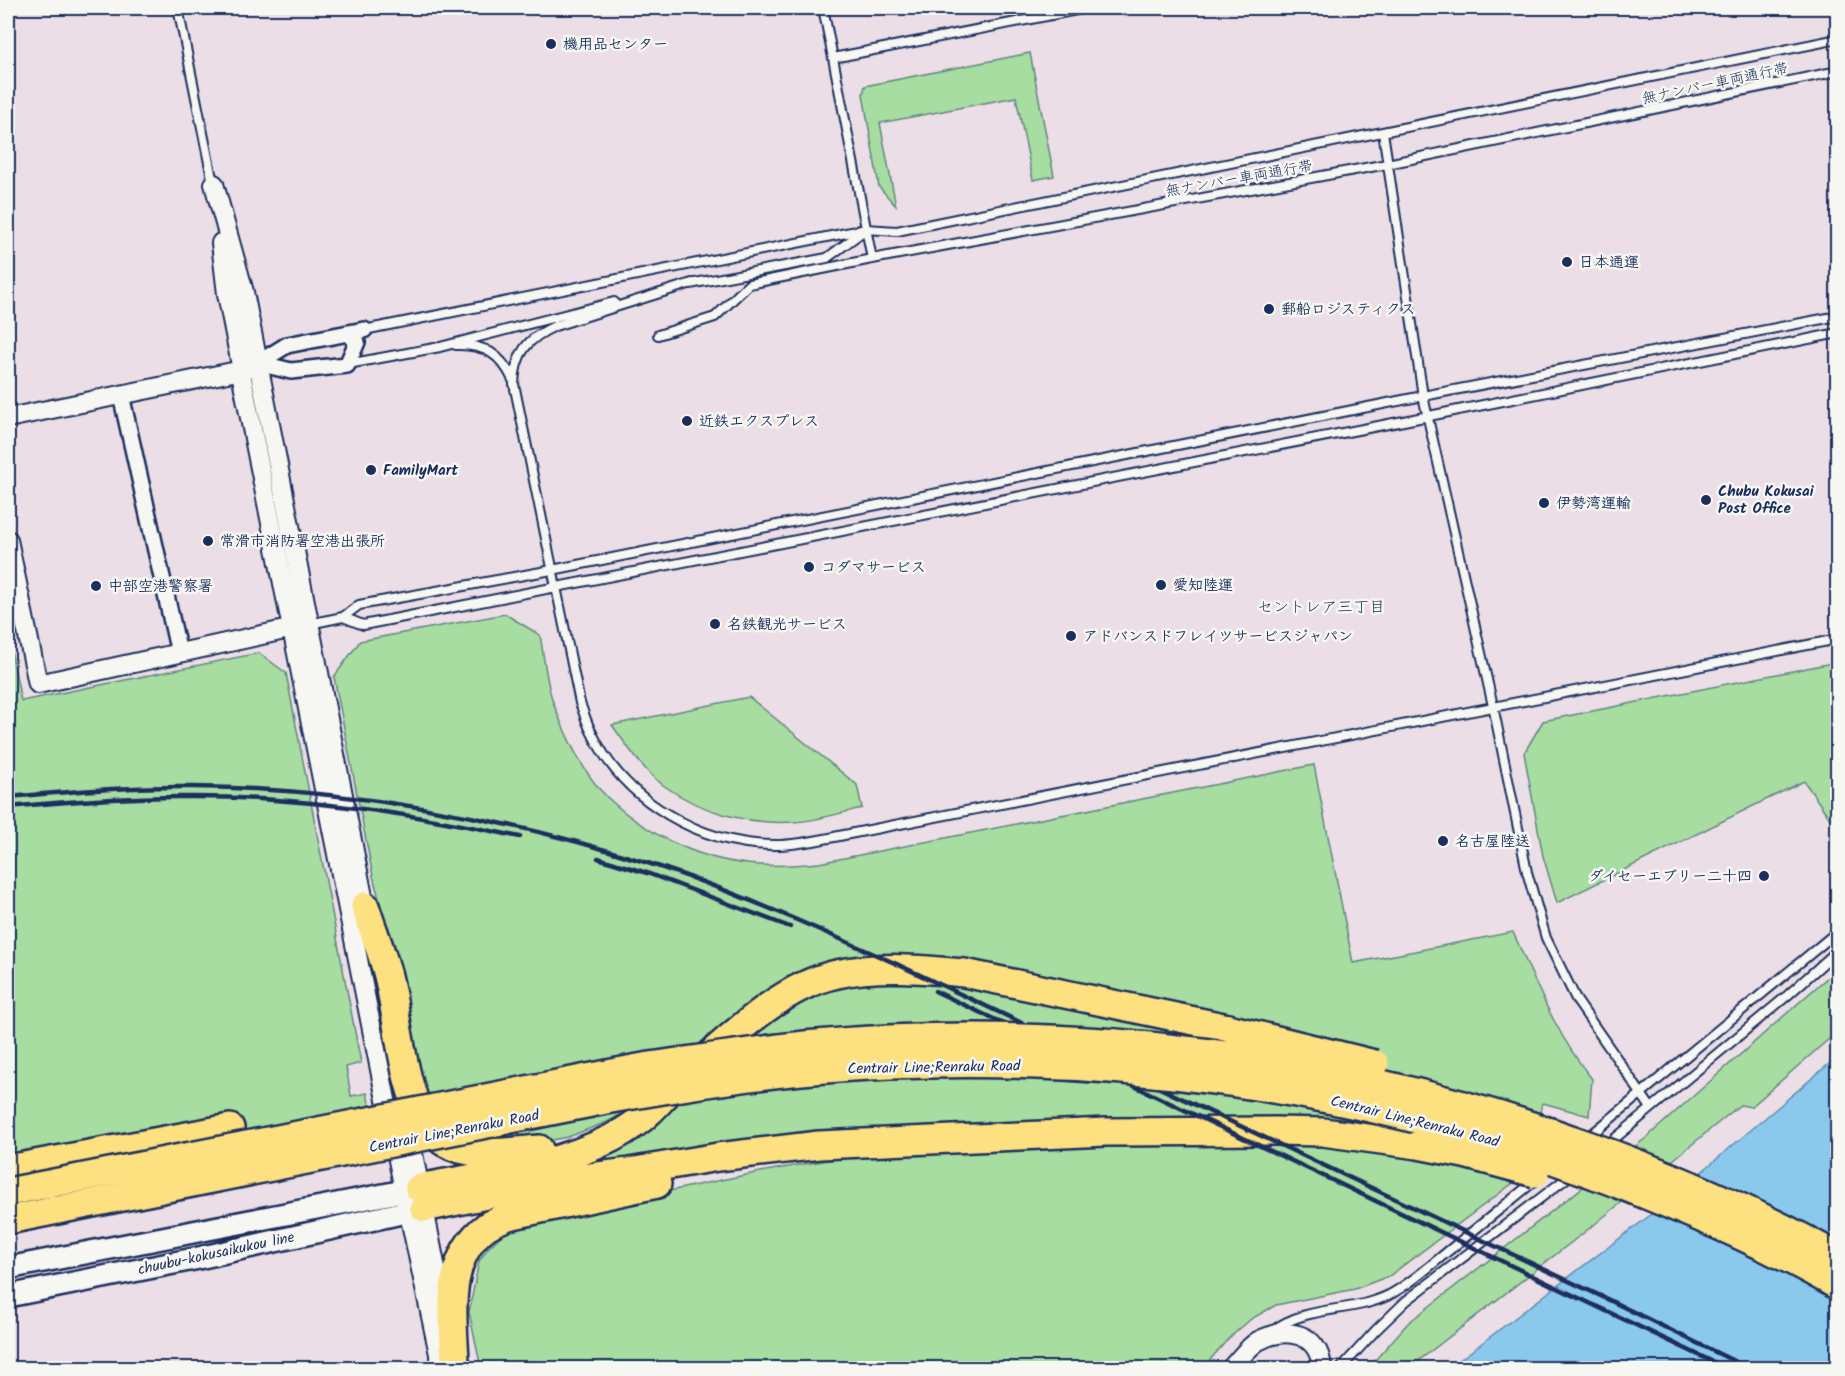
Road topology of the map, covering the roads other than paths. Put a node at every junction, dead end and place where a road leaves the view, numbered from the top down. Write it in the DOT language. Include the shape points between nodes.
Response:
graph roads {
  1 [pos="178,8"];
  2 [pos="823,8"];
  3 [pos="1087,8"];
  4 [pos="1838,39"];
  5 [pos="833,58"];
  6 [pos="1838,71"];
  7 [pos="1383,132"];
  8 [pos="1387,164"];
  9 [pos="214,184"];
  10 [pos="866,229"];
  11 [pos="872,259"];
  12 [pos="692,283"];
  13 [pos="1838,316"];
  14 [pos="364,330"];
  15 [pos="348,333"];
  16 [pos="1838,333"];
  17 [pos="658,335"];
  18 [pos="440,347"];
  19 [pos="347,365"];
  20 [pos="250,366"];
  21 [pos="514,384"];
  22 [pos="121,395"];
  23 [pos="1423,396"];
  24 [pos="1429,416"];
  25 [pos="8,418"];
  26 [pos="8,540"];
  27 [pos="552,570"];
  28 [pos="555,587"];
  29 [pos="343,616"];
  30 [pos="300,626"];
  31 [pos="1838,639"];
  32 [pos="179,653"];
  33 [pos="1493,706"];
  34 [pos="365,906"];
  35 [pos="1838,931"];
  36 [pos="1838,951"];
  37 [pos="638,1068"];
  38 [pos="669,1090"];
  39 [pos="1640,1094"];
  40 [pos="1651,1108"];
  41 [pos="924,1139"];
  42 [pos="1577,1146"];
  43 [pos="1568,1153"];
  44 [pos="1594,1156"];
  45 [pos="1585,1163"];
  46 [pos="1550,1168"];
  47 [pos="8,1169"];
  48 [pos="1541,1175"];
  49 [pos="8,1192"];
  50 [pos="414,1199"];
  51 [pos="8,1220"];
  52 [pos="1838,1244"];
  53 [pos="1767,1248"];
  54 [pos="1838,1257"];
  55 [pos="8,1268"];
  56 [pos="1838,1286"];
  57 [pos="8,1296"];
  58 [pos="1256,1342"];
  59 [pos="451,1366"];
  60 [pos="1232,1368"];
  61 [pos="1322,1368"];
  62 [pos="1341,1368"];
  1 -- 9 [label="lane"];
  2 -- 5 [label="lane"];
  3 -- 5 [label="lane"];
  4 -- 7 [label="lane"];
  5 -- 10 [label="lane"];
  6 -- 8 [label="lane, 無ナンバー車両通行帯"];
  7 -- 8 [label="lane"];
  7 -- 10 [label="lane" via="897,231"];
  8 -- 11 [label="lane, 無ナンバー車両通行帯"];
  8 -- 23 [label="lane"];
  9 -- 20 [label="street" via="227,294"];
  10 -- 11 [label="lane"];
  10 -- 12 [label="lane" via="827,258"];
  10 -- 14 [label="lane"];
  11 -- 17 [label="lane, 無ナンバー車両通行帯" via="749,284 715,317"];
  12 -- 18 [label="lane"];
  12 -- 21 [label="lane" via="538,333 522,352"];
  13 -- 23 [label="lane"];
  14 -- 15 [label="street"];
  15 -- 19 [label="street" via="357,342"];
  15 -- 20 [label="street" via="287,345"];
  16 -- 24 [label="lane"];
  18 -- 19 [label="lane"];
  18 -- 21 [label="lane" via="469,345 491,353 501,359"];
  19 -- 20 [label="street" via="291,371"];
  20 -- 22 [label="street"];
  20 -- 30 [label="street" via="244,389"];
  21 -- 27 [label="lane"];
  22 -- 25 [label="street"];
  22 -- 32 [label="street"];
  23 -- 24 [label="lane"];
  23 -- 27 [label="lane"];
  24 -- 28 [label="lane"];
  24 -- 33 [label="lane"];
  26 -- 32 [label="street" via="38,684"];
  27 -- 28 [label="lane"];
  27 -- 29 [label="lane" via="359,605"];
  28 -- 29 [label="lane" via="363,625"];
  28 -- 33 [label="lane" via="580,703 592,735 614,766 639,794 665,813 689,826 746,843 776,845 839,836"];
  29 -- 30 [label="lane"];
  30 -- 32 [label="street"];
  30 -- 34 [label="street"];
  30 -- 50 [label="street"];
  31 -- 33 [label="lane"];
  33 -- 39 [label="lane" via="1527,872 1546,938 1577,1001"];
  34 -- 38 [label="highway" via="387,971 411,1089 430,1130 445,1143 485,1152 545,1148 605,1131"];
  34 -- 50 [label="street"];
  35 -- 39 [label="lane"];
  36 -- 40 [label="lane"];
  37 -- 47 [label="highway, bridge" via="537,1077"];
  37 -- 49 [label="highway, Centrair Line;Renraku Road, bridge"];
  37 -- 54 [label="highway, Centrair Line;Renraku Road, bridge" via="807,1045 1000,1038 1164,1046 1312,1068 1431,1096 1557,1134 1716,1195"];
  38 -- 50 [label="highway" via="629,1128 584,1150"];
  38 -- 52 [label="highway, bridge" via="754,1019 810,984 865,969 964,973 1228,1028 1481,1094 1646,1150 1736,1189"];
  39 -- 40 [label="lane"];
  39 -- 42 [label="lane"];
  40 -- 44 [label="lane"];
  41 -- 50 [label="highway" via="819,1145"];
  41 -- 53 [label="highway, bridge" via="1106,1131 1323,1132 1367,1137 1520,1167 1683,1224"];
  41 -- 59 [label="highway" via="703,1172 508,1216 488,1225 471,1240 456,1274"];
  43 -- 46 [label="lane"];
  45 -- 62 [label="lane" via="1406,1301"];
  48 -- 58 [label="lane" via="1390,1294 1352,1306 1305,1313"];
  50 -- 55 [label="main road, chuubu-kokusaikukou line"];
  50 -- 57 [label="main road, chuubu-kokusaikukou line" via="194,1258"];
  50 -- 59 [label="street"];
  51 -- 53 [label="highway, Centrair Line;Renraku Road, bridge" via="688,1085 877,1066 994,1064 1182,1076 1383,1110 1586,1171"];
  53 -- 56 [label="highway, Centrair Line;Renraku Road, bridge"];
  58 -- 60 [label="street"];
  58 -- 61 [label="street" via="1277,1334 1304,1337 1318,1351"];
}
